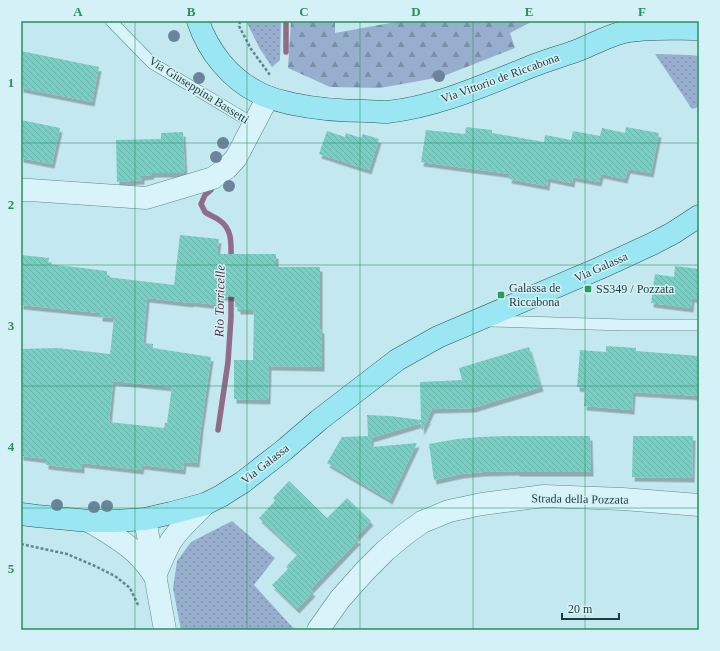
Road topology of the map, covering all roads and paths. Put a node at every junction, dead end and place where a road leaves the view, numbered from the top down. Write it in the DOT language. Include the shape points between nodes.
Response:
graph roads {
  1 [pos="111,21"];
  2 [pos="198,21"];
  3 [pos="240,21"];
  4 [pos="699,29"];
  5 [pos="699,43"];
  6 [pos="577,50"];
  7 [pos="270,87"];
  8 [pos="254,124"];
  9 [pos="21,190"];
  10 [pos="699,216"];
  11 [pos="478,320"];
  12 [pos="699,325"];
  13 [pos="205,504"];
  14 [pos="699,505"];
  15 [pos="21,514"];
  16 [pos="145,518"];
  17 [pos="89,521"];
  18 [pos="21,544"];
  19 [pos="155,576"];
  20 [pos="140,609"];
  21 [pos="165,630"];
  22 [pos="318,630"];
  1 -- 8 [label="lane, Via Giuseppina Bassetti" via="152,63"];
  2 -- 7 [label="main road, Via Vittorio de Riccabona" via="211,49 226,69 259,93"];
  3 -- 7 [label="path" via="239,26"];
  4 -- 6 [label="main road, Via Vittorio de Riccabona" via="661,28 623,32"];
  5 -- 6 [label="main road, Via Vittorio de Riccabona" via="624,44"];
  6 -- 7 [label="main road, Via Vittorio de Riccabona" via="477,89 421,106 386,112 323,109 284,102"];
  7 -- 8 [label="street, Via Giuseppina Bassetti"];
  8 -- 9 [label="street, Via Giuseppina Bassetti" via="236,158 213,178 146,198"];
  10 -- 11 [label="main road, Via Galassa" via="652,244"];
  11 -- 12 [label="lane, Via Galassa"];
  11 -- 13 [label="main road, Via Galassa" via="438,337 397,360 243,482"];
  13 -- 16 [label="main road, Via Galassa"];
  13 -- 19 [label="street" via="172,541"];
  14 -- 22 [label="street, Strada della Pozzata" via="544,496 449,511 422,522 385,551 340,599"];
  15 -- 17 [label="main road, Via Galassa"];
  16 -- 17 [label="main road, Via Galassa"];
  16 -- 19 [label="street"];
  17 -- 19 [label="street" via="136,553"];
  18 -- 20 [label="path" via="67,554 116,576 130,588"];
  19 -- 21 [label="street"];
}
